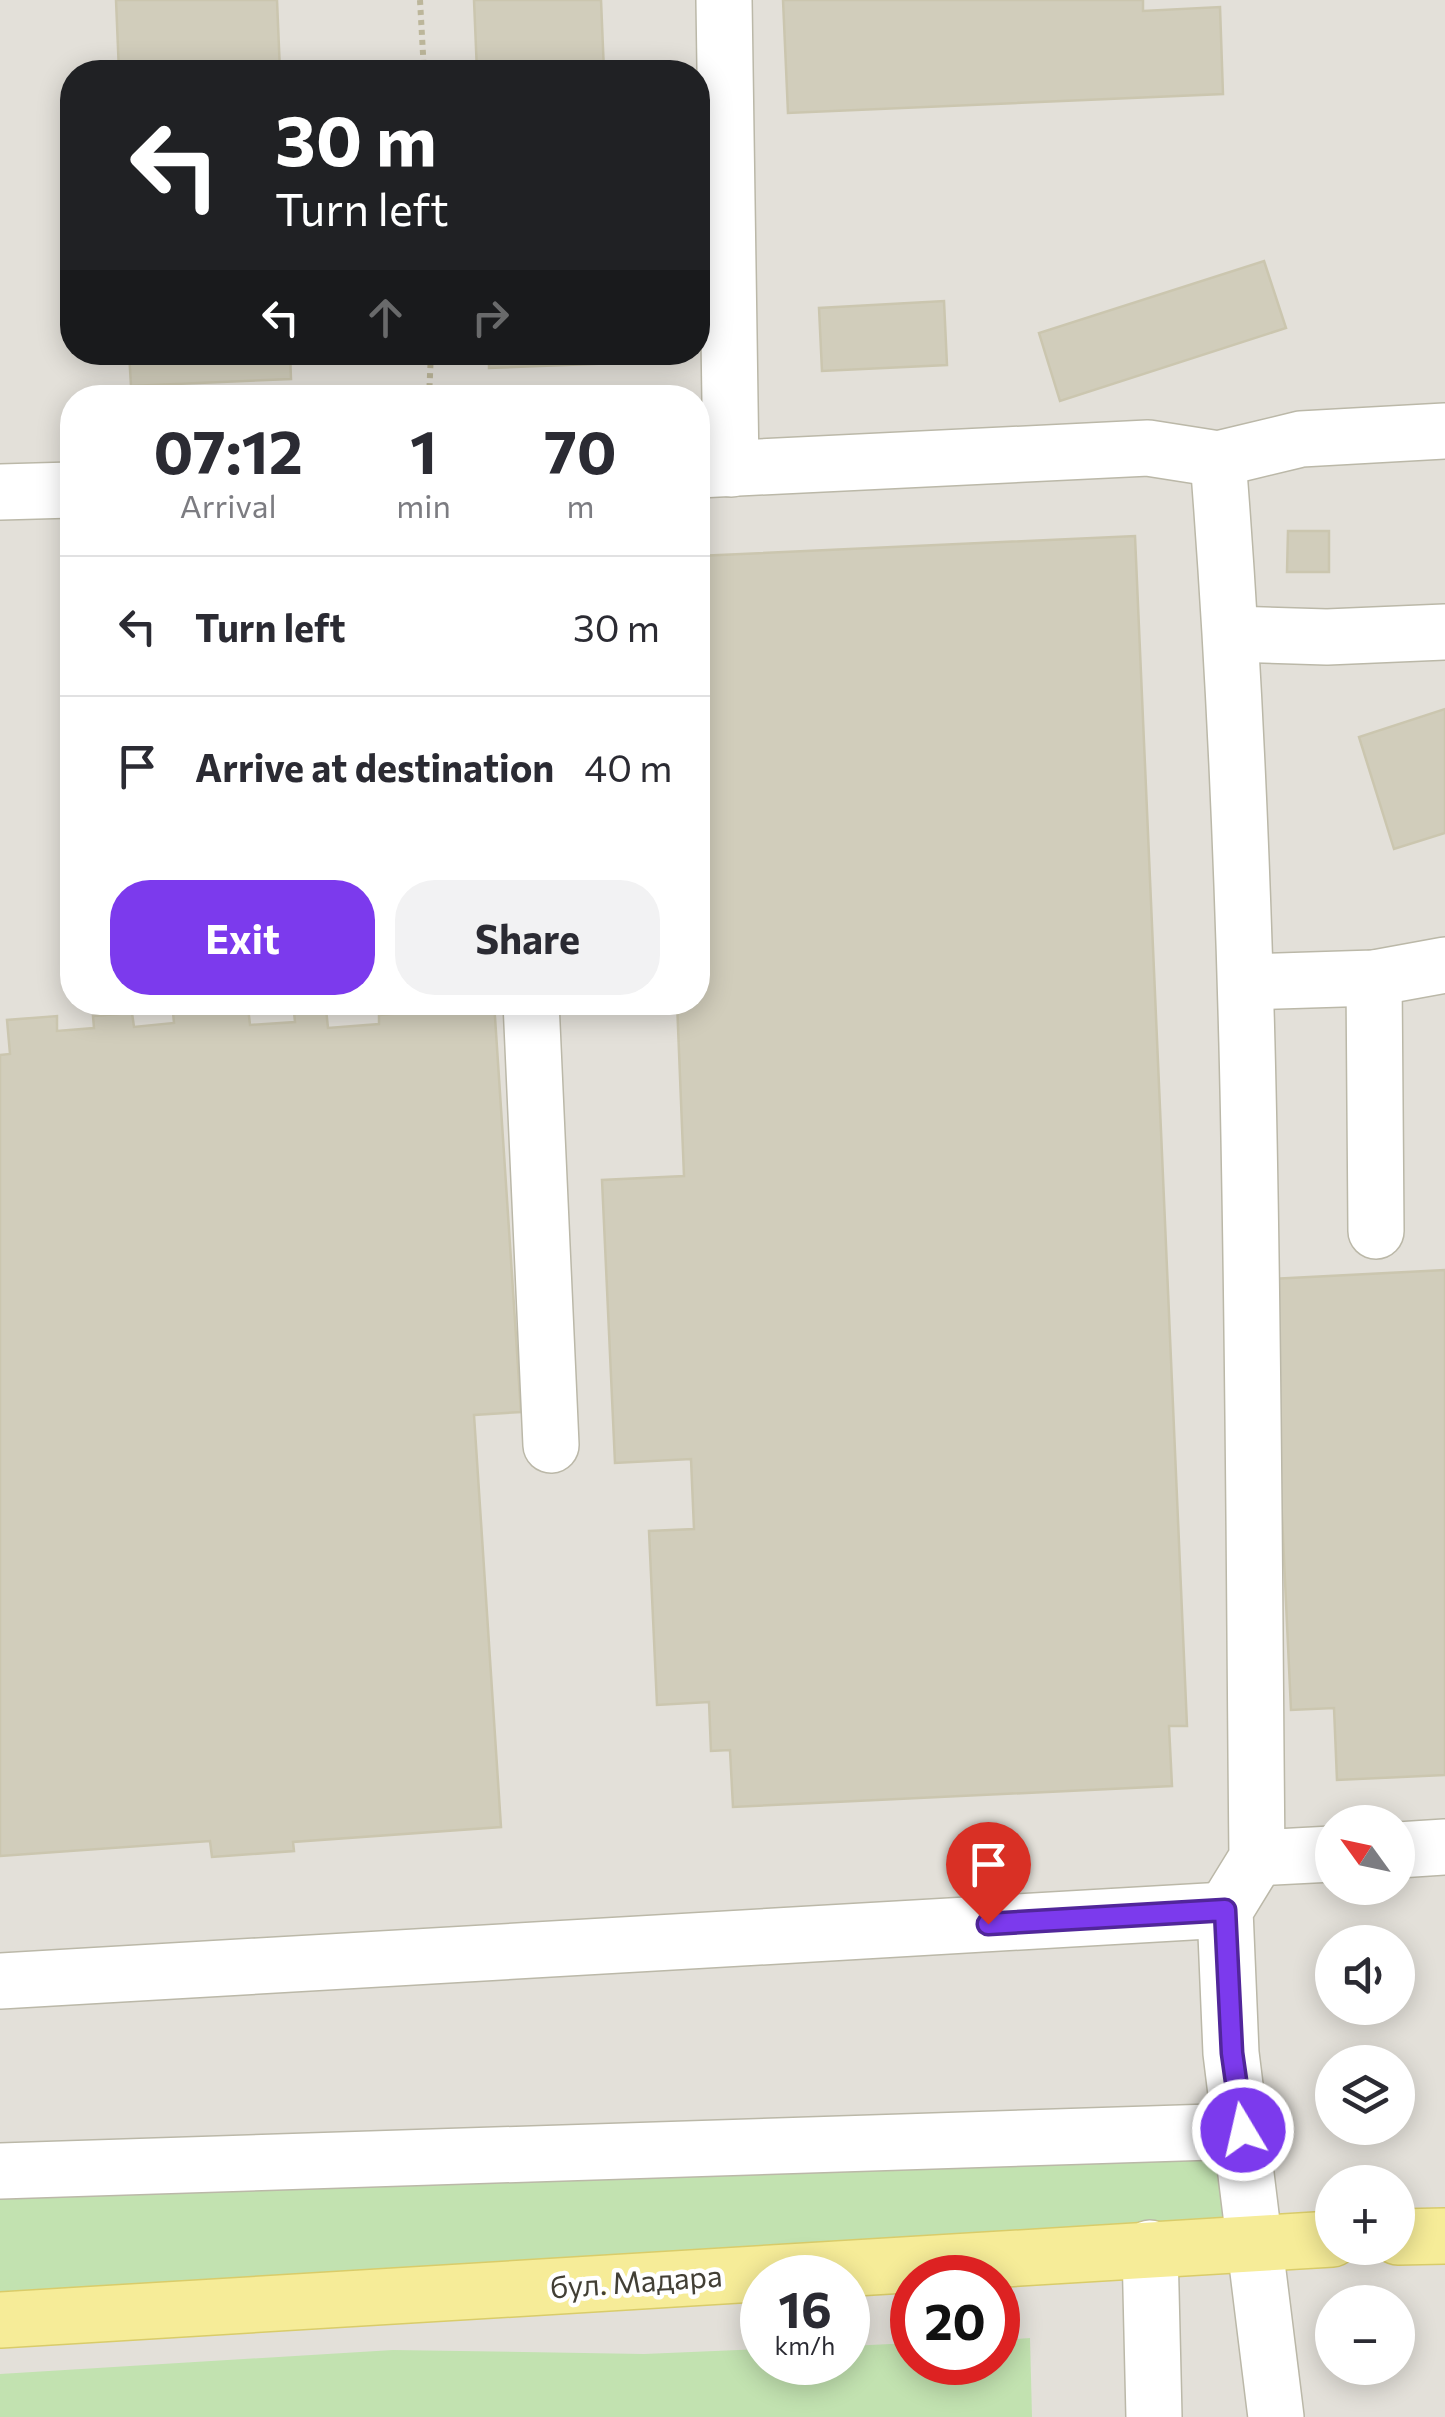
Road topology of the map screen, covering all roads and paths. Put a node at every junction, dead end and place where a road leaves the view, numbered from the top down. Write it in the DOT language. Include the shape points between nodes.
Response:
graph roads {
  1 [pos="420,0"];
  2 [pos="724,0"];
  3 [pos="423,60"];
  4 [pos="1445,431"];
  5 [pos="1218,460"];
  6 [pos="714,470"];
  7 [pos="60,490"];
  8 [pos="0,492"];
  9 [pos="1445,632"];
  10 [pos="1232,634"];
  11 [pos="1445,964"];
  12 [pos="1374,978"];
  13 [pos="1248,982"];
  14 [pos="533,1015"];
  15 [pos="1376,1231"];
  16 [pos="552,1444"];
  17 [pos="1445,1847"];
  18 [pos="1415,1849"];
  19 [pos="1315,1855"];
  20 [pos="1257,1858"];
  21 [pos="1225,1910"];
  22 [pos="0,1981"];
  23 [pos="1243,2130"];
  24 [pos="0,2171"];
  25 [pos="1445,2236"];
  26 [pos="1415,2237"];
  27 [pos="1315,2240"];
  28 [pos="1254,2242"];
  29 [pos="1150,2248"];
  30 [pos="0,2320"];
  31 [pos="1154,2417"];
  32 [pos="1276,2417"];
  1 -- 3 [label="path"];
  2 -- 6 [label="lane"];
  4 -- 5 [label="lane" via="1301,439"];
  5 -- 6 [label="lane" via="1148,448"];
  5 -- 10 [label="lane"];
  7 -- 8 [label="lane"];
  9 -- 10 [label="lane"];
  10 -- 13 [label="lane"];
  11 -- 12 [label="lane"];
  12 -- 13 [label="lane"];
  12 -- 15 [label="lane"];
  13 -- 20 [label="lane"];
  14 -- 16 [label="lane"];
  17 -- 18 [label="lane"];
  19 -- 20 [label="lane"];
  20 -- 21 [label="lane"];
  21 -- 22 [label="lane"];
  21 -- 23 [label="lane"];
  23 -- 24 [label="lane"];
  23 -- 28 [label="lane"];
  25 -- 26 [label="main road"];
  27 -- 28 [label="main road, бул. Мадара"];
  28 -- 29 [label="main road, бул. Мадара"];
  28 -- 32 [label="lane"];
  29 -- 30 [label="main road, бул. Мадара"];
  29 -- 31 [label="lane"];
}
